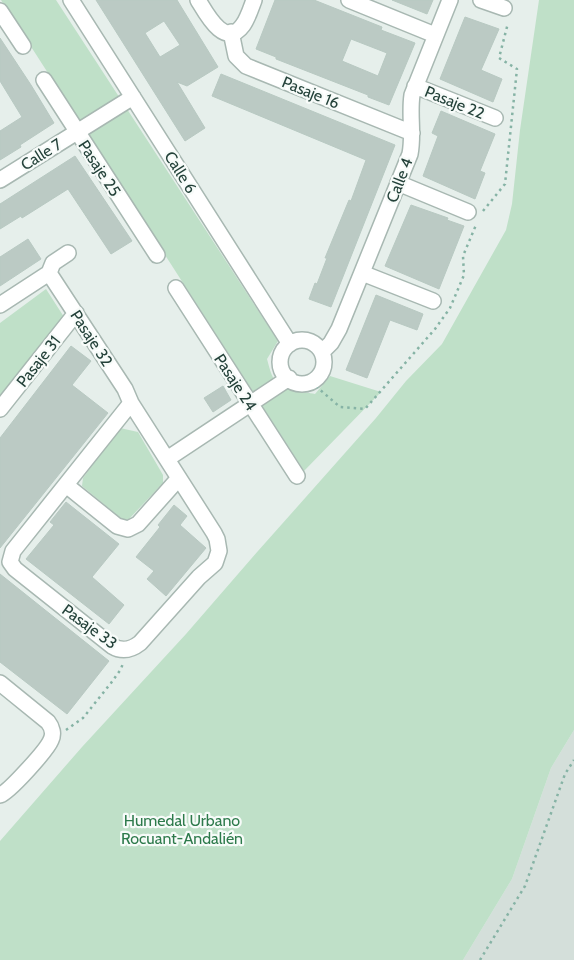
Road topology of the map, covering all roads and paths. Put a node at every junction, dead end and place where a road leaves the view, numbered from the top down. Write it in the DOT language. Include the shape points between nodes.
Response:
graph roads {
  1 [pos="71,0"];
  2 [pos="198,0"];
  3 [pos="254,0"];
  4 [pos="349,0"];
  5 [pos="450,0"];
  6 [pos="482,0"];
  7 [pos="0,11"];
  8 [pos="506,15"];
  9 [pos="231,32"];
  10 [pos="435,35"];
  11 [pos="23,46"];
  12 [pos="44,80"];
  13 [pos="415,86"];
  14 [pos="133,97"];
  15 [pos="495,118"];
  16 [pos="77,132"];
  17 [pos="412,133"];
  18 [pos="0,180"];
  19 [pos="398,184"];
  20 [pos="474,218"];
  21 [pos="68,253"];
  22 [pos="157,255"];
  23 [pos="49,273"];
  24 [pos="362,273"];
  25 [pos="176,288"];
  26 [pos="433,301"];
  27 [pos="0,305"];
  28 [pos="76,313"];
  29 [pos="290,344"];
  30 [pos="322,352"];
  31 [pos="289,378"];
  32 [pos="310,382"];
  33 [pos="132,403"];
  34 [pos="250,404"];
  35 [pos="0,409"];
  36 [pos="167,459"];
  37 [pos="297,476"];
  38 [pos="179,478"];
  39 [pos="66,484"];
  40 [pos="5,561"];
  41 [pos="126,650"];
  42 [pos="0,683"];
  43 [pos="52,730"];
  44 [pos="574,760"];
  45 [pos="0,796"];
  46 [pos="480,960"];
  1 -- 14 [label="street, Calle 6"];
  2 -- 9 [label="street" via="218,29"];
  3 -- 9 [label="street" via="243,26"];
  4 -- 10 [label="street"];
  5 -- 10 [label="street, Calle 4"];
  6 -- 8 [label="street"];
  7 -- 11 [label="street"];
  8 -- 20 [label="path" via="500,58 516,68 505,184"];
  9 -- 17 [label="street, Pasaje 16" via="236,56 246,66"];
  10 -- 13 [label="street, Calle 4"];
  12 -- 16 [label="street, Pasaje 25"];
  13 -- 15 [label="street, Pasaje 22"];
  13 -- 17 [label="street, Calle 4" via="410,105"];
  14 -- 16 [label="street, Calle 7"];
  14 -- 29 [label="street, Calle 6"];
  16 -- 18 [label="street, Calle 7"];
  16 -- 22 [label="street, Pasaje 25"];
  17 -- 19 [label="street, Calle 4" via="410,154"];
  19 -- 20 [label="street"];
  19 -- 24 [label="street, Calle 4"];
  20 -- 32 [label="path" via="463,256 464,275 450,308 365,409 340,407"];
  21 -- 23 [label="street" via="53,263"];
  23 -- 27 [label="street"];
  23 -- 28 [label="street, Pasaje 32"];
  24 -- 26 [label="street"];
  24 -- 30 [label="street, Calle 4" via="336,336"];
  25 -- 34 [label="street, Pasaje 24"];
  28 -- 33 [label="street, Pasaje 32"];
  28 -- 35 [label="street, Pasaje 31"];
  29 -- 30 [label="street" via="308,341"];
  29 -- 31 [label="street" via="283,352 281,364"];
  30 -- 32 [label="street" via="324,367"];
  31 -- 32 [label="street"];
  31 -- 34 [label="street"];
  33 -- 36 [label="street"];
  33 -- 39 [label="street, Pasaje 33"];
  34 -- 36 [label="street"];
  34 -- 37 [label="street, Pasaje 24"];
  36 -- 38 [label="street"];
  38 -- 39 [label="street" via="138,524 128,529 117,526"];
  38 -- 41 [label="street, Pasaje 33" via="217,539 219,551 212,567 199,577 140,643"];
  39 -- 40 [label="street, Pasaje 33"];
  40 -- 41 [label="street, Pasaje 33" via="112,646"];
  41 -- 43 [label="path" via="121,669 82,718 66,731"];
  42 -- 43 [label="street" via="48,722"];
  43 -- 45 [label="street" via="48,746"];
  44 -- 46 [label="path" via="565,774 525,886"];
}
